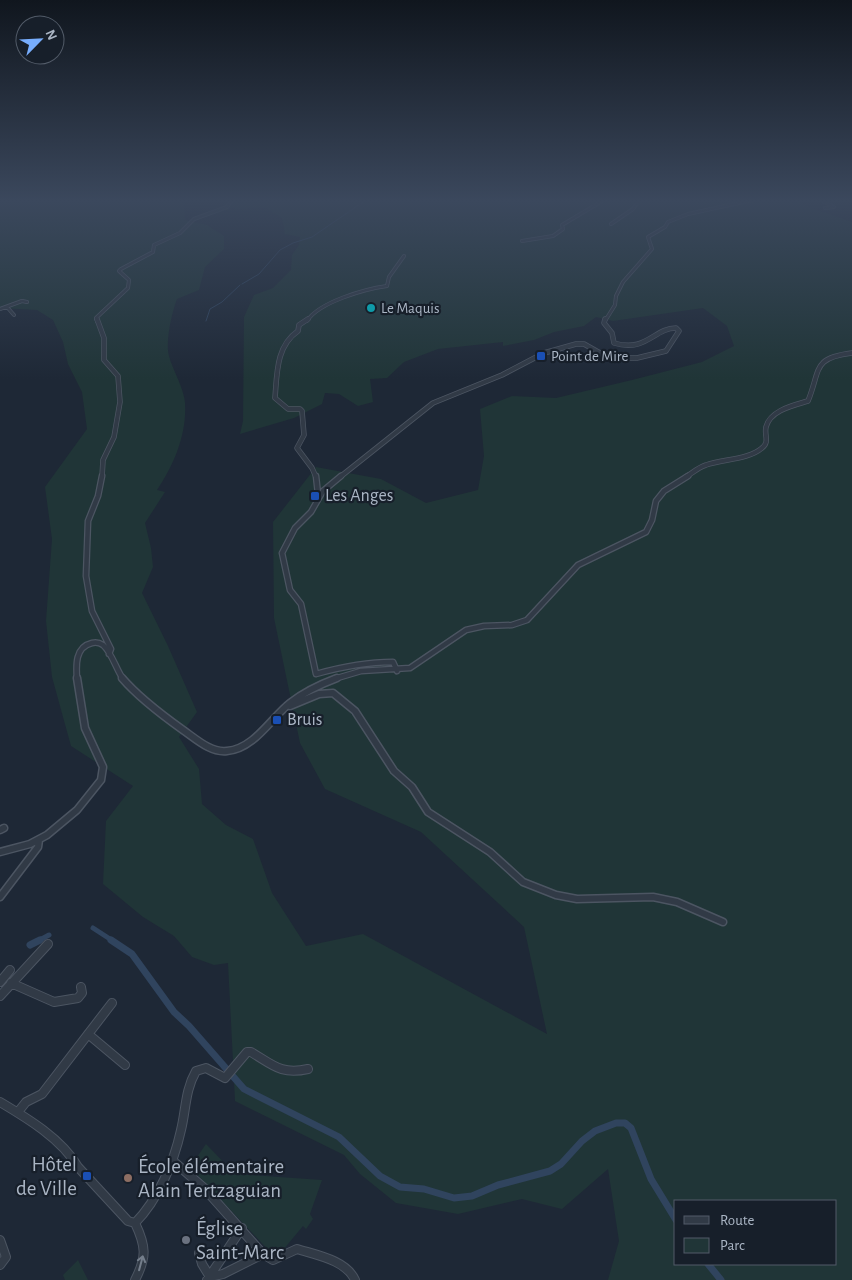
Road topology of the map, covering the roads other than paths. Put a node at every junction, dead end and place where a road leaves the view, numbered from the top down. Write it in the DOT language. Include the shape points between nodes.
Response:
graph roads {
  1 [pos="138,260"];
  2 [pos="401,260"];
  3 [pos="643,260"];
  4 [pos="27,302"];
  5 [pos="7,307"];
  6 [pos="0,309"];
  7 [pos="14,315"];
  8 [pos="852,353"];
  9 [pos="320,495"];
  10 [pos="105,635"];
  11 [pos="96,643"];
  12 [pos="109,654"];
  13 [pos="397,670"];
  14 [pos="287,706"];
  15 [pos="39,840"];
  16 [pos="0,852"];
  17 [pos="0,897"];
  18 [pos="723,922"];
  19 [pos="48,944"];
  20 [pos="10,970"];
  21 [pos="0,982"];
  22 [pos="11,983"];
  23 [pos="81,987"];
  24 [pos="0,996"];
  25 [pos="112,1003"];
  26 [pos="88,1034"];
  27 [pos="124,1065"];
  28 [pos="308,1069"];
  29 [pos="0,1102"];
  30 [pos="18,1112"];
  31 [pos="172,1160"];
  32 [pos="135,1223"];
  33 [pos="238,1225"];
  34 [pos="0,1240"];
  35 [pos="199,1253"];
  36 [pos="263,1254"];
  37 [pos="0,1265"];
  38 [pos="353,1276"];
  39 [pos="209,1278"];
  40 [pos="134,1280"];
  1 -- 10 [label="street" via="120,269 129,280 128,288 96,318 104,338 104,360 120,383 116,429 102,460 101,484 88,521 87,588 92,611"];
  2 -- 9 [label="street" via="389,277 387,286 364,290 311,314 292,336 278,360 275,398 288,409 302,411 304,435 297,448 314,468"];
  3 -- 9 [label="street" via="623,282 604,323 612,333 614,343 624,346 654,338 664,329 676,328 679,331 666,351 636,358 616,358 607,357 584,344 576,344 544,352 502,375 422,410"];
  4 -- 5 [label="street"];
  5 -- 6 [label="street"];
  5 -- 7 [label="street"];
  8 -- 13 [label="street" via="833,356 822,363 808,401 783,409 769,421 767,442 763,448 704,465 664,491 656,501 646,532 578,565 527,620 512,625 466,630 418,664"];
  9 -- 13 [label="street" via="311,512 295,528 282,553 290,590 301,604 314,671 316,674 379,661 393,662"];
  10 -- 11 [label="street"];
  10 -- 12 [label="street" via="112,649"];
  11 -- 12 [label="street" via="105,647"];
  11 -- 15 [label="street" via="81,649 76,665 84,726 102,765 101,780 59,826"];
  12 -- 14 [label="street" via="116,669 134,691 200,742 216,750 242,747"];
  13 -- 14 [label="street" via="352,673"];
  14 -- 18 [label="street" via="300,704 329,690 355,711 394,770 412,787 428,812 490,852 523,882 556,895 577,898 653,897 677,902"];
  15 -- 16 [label="street" via="22,848"];
  15 -- 17 [label="street" via="38,847"];
  19 -- 22 [label="street"];
  20 -- 21 [label="street"];
  22 -- 23 [label="street" via="54,1002 78,998 82,993"];
  22 -- 24 [label="street"];
  25 -- 26 [label="street"];
  26 -- 27 [label="street"];
  26 -- 30 [label="street" via="42,1094 26,1102"];
  28 -- 31 [label="street" via="283,1071 251,1052 241,1057 230,1074 222,1078 206,1068 199,1069 187,1092"];
  29 -- 30 [label="street"];
  30 -- 32 [label="street" via="45,1130 128,1221"];
  31 -- 32 [label="street" via="158,1189"];
  31 -- 33 [label="street" via="204,1188"];
  40 -- 32 [label="street, one-way" via="144,1254"];
  33 -- 36 [label="street"];
  33 -- 39 [label="street"];
  34 -- 37 [label="street" via="6,1257"];
  35 -- 39 [label="street"];
  36 -- 38 [label="street" via="273,1260 297,1249"];
  36 -- 39 [label="street"];
}
